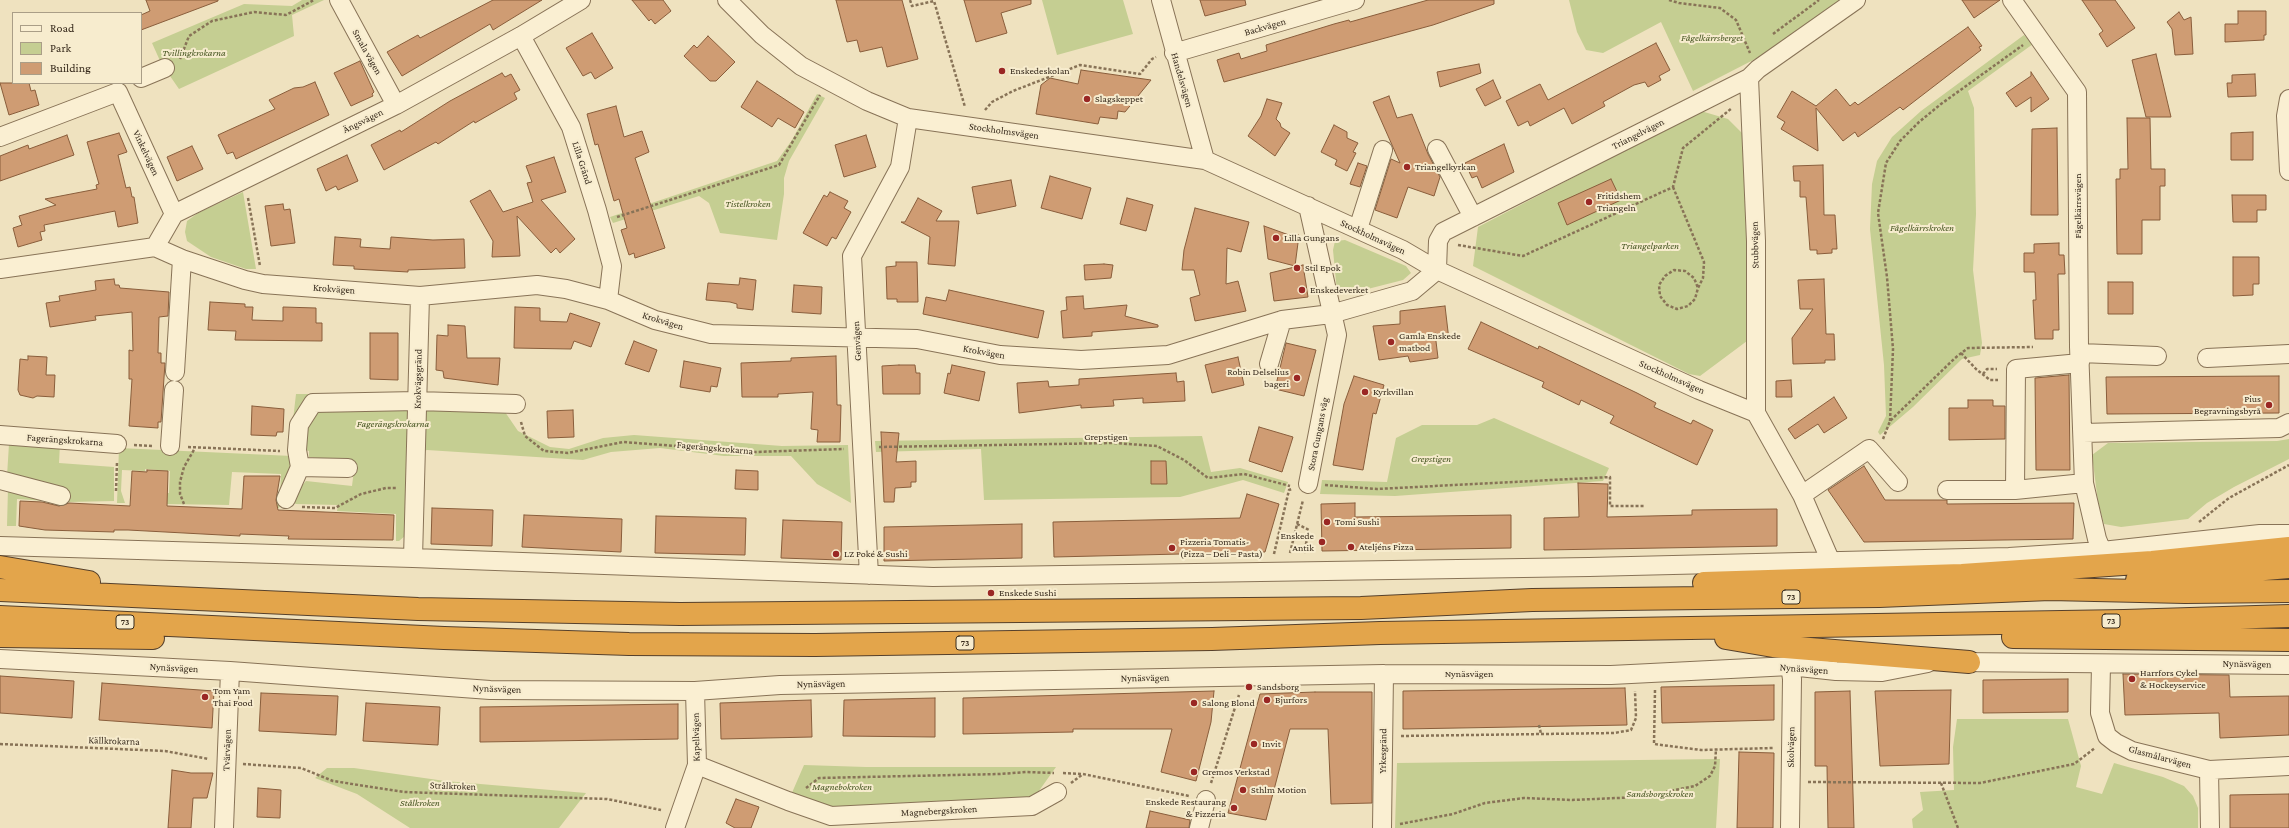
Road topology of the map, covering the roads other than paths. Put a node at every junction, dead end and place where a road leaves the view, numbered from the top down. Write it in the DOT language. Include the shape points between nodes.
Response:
graph roads {
  1 [pos="339,0"];
  2 [pos="581,0"];
  3 [pos="727,0"];
  4 [pos="1160,0"];
  5 [pos="1355,0"];
  6 [pos="1856,0"];
  7 [pos="2012,0"];
  8 [pos="521,36"];
  9 [pos="1167,55"];
  10 [pos="165,68"];
  11 [pos="142,78"];
  12 [pos="1752,81"];
  13 [pos="123,87"];
  14 [pos="2289,99"];
  15 [pos="396,105"];
  16 [pos="908,118"];
  17 [pos="0,138"];
  18 [pos="1437,149"];
  19 [pos="1383,150"];
  20 [pos="1205,160"];
  21 [pos="2289,171"];
  22 [pos="1308,206"];
  23 [pos="174,214"];
  24 [pos="1473,217"];
  25 [pos="1358,229"];
  26 [pos="155,247"];
  27 [pos="182,259"];
  28 [pos="0,269"];
  29 [pos="1437,270"];
  30 [pos="420,296"];
  31 [pos="608,300"];
  32 [pos="1331,314"];
  33 [pos="1282,320"];
  34 [pos="856,336"];
  35 [pos="2289,354"];
  36 [pos="2157,356"];
  37 [pos="2080,358"];
  38 [pos="2207,358"];
  39 [pos="1269,364"];
  40 [pos="175,372"];
  41 [pos="174,390"];
  42 [pos="417,401"];
  43 [pos="516,404"];
  44 [pos="1756,413"];
  45 [pos="2289,423"];
  46 [pos="2083,433"];
  47 [pos="0,435"];
  48 [pos="117,444"];
  49 [pos="170,446"];
  50 [pos="298,458"];
  51 [pos="348,468"];
  52 [pos="0,480"];
  53 [pos="1898,482"];
  54 [pos="2084,483"];
  55 [pos="1308,484"];
  56 [pos="1948,490"];
  57 [pos="2015,490"];
  58 [pos="1802,495"];
  59 [pos="61,496"];
  60 [pos="286,499"];
  61 [pos="2289,534"];
  62 [pos="0,546"];
  63 [pos="2289,548"];
  64 [pos="2102,551"];
  65 [pos="413,558"];
  66 [pos="1831,562"];
  67 [pos="0,567"];
  68 [pos="2289,567"];
  69 [pos="869,575"];
  70 [pos="2050,589"];
  71 [pos="0,590"];
  72 [pos="2289,591"];
  73 [pos="188,599"];
  74 [pos="1532,600"];
  75 [pos="2289,616"];
  76 [pos="0,617"];
  77 [pos="1933,624"];
  78 [pos="250,628"];
  79 [pos="1680,630"];
  80 [pos="2289,630"];
  81 [pos="0,636"];
  82 [pos="2222,640"];
  83 [pos="2289,640"];
  84 [pos="0,659"];
  85 [pos="1969,662"];
  86 [pos="2101,665"];
  87 [pos="2289,665"];
  88 [pos="1790,666"];
  89 [pos="230,671"];
  90 [pos="1384,674"];
  91 [pos="695,691"];
  92 [pos="697,765"];
  93 [pos="2289,766"];
  94 [pos="2208,770"];
  95 [pos="1057,792"];
  96 [pos="1206,800"];
  97 [pos="678,821"];
  98 [pos="224,828"];
  99 [pos="1200,828"];
  100 [pos="1382,828"];
  101 [pos="1790,828"];
  102 [pos="2210,828"];
  1 -- 15 [label="street, Smala vägen"];
  2 -- 8 [label="street, Ängsvägen"];
  3 -- 16 [label="street, Stockholmsvägen" via="762,35 802,66 867,101"];
  4 -- 9 [label="street, Handelsvägen"];
  5 -- 9 [label="street, Backvägen"];
  6 -- 12 [label="street, Triangelvägen"];
  7 -- 37 [label="street, Fågelkärrsvägen" via="2077,92"];
  8 -- 15 [label="street, Ängsvägen"];
  8 -- 31 [label="street, Lilla Gränd" via="571,127 612,266"];
  9 -- 20 [label="street, Handelsvägen"];
  10 -- 11 [label="street"];
  12 -- 24 [label="street, Triangelvägen"];
  12 -- 44 [label="street, Stubbvägen" via="1756,241"];
  13 -- 17 [label="street, Vinkelvägen"];
  13 -- 23 [label="street, Vinkelvägen"];
  14 -- 21 [label="street" via="2286,116"];
  15 -- 23 [label="street, Ängsvägen"];
  16 -- 20 [label="street, Stockholmsvägen"];
  16 -- 34 [label="street, Genvägen" via="900,167 852,256"];
  18 -- 24 [label="street"];
  19 -- 25 [label="street"];
  20 -- 22 [label="street, Stockholmsvägen"];
  22 -- 25 [label="street, Stockholmsvägen"];
  22 -- 32 [label="street"];
  23 -- 26 [label="street"];
  24 -- 29 [label="street, Triangelvägen" via="1443,232 1438,241"];
  25 -- 29 [label="street, Stockholmsvägen" via="1403,250"];
  26 -- 27 [label="street, Krokvägen"];
  26 -- 28 [label="street"];
  27 -- 30 [label="street, Krokvägen" via="263,284"];
  27 -- 40 [label="street"];
  29 -- 32 [label="street" via="1412,291"];
  29 -- 44 [label="street, Stockholmsvägen" via="1699,390"];
  30 -- 31 [label="street, Krokvägen" via="537,285 566,289"];
  30 -- 42 [label="street, Krokvägsgränd"];
  31 -- 34 [label="street, Krokvägen" via="655,320 711,334"];
  32 -- 33 [label="street, Krokvägen"];
  32 -- 55 [label="street, Stora Gungans väg" via="1337,335"];
  33 -- 34 [label="street, Krokvägen" via="1168,355 1081,360 1000,356 917,339"];
  33 -- 39 [label="street"];
  34 -- 69 [label="street, Genvägen"];
  35 -- 38 [label="street"];
  36 -- 37 [label="street"];
  37 -- 46 [label="street, Fågelkärrsvägen"];
  37 -- 57 [label="street" via="2016,368"];
  41 -- 49 [label="street"];
  42 -- 43 [label="street"];
  42 -- 50 [label="street" via="313,403 299,425"];
  42 -- 65 [label="street, Krokvägsgränd"];
  44 -- 58 [label="street"];
  45 -- 46 [label="street" via="2279,428"];
  46 -- 54 [label="street, Fågelkärrsvägen"];
  47 -- 48 [label="street, Fagerängskrokarna"];
  50 -- 51 [label="street"];
  50 -- 60 [label="street"];
  52 -- 59 [label="street"];
  53 -- 58 [label="street" via="1869,449"];
  54 -- 57 [label="street"];
  54 -- 64 [label="street, Fågelkärrsvägen"];
  56 -- 57 [label="street"];
  58 -- 66 [label="street"];
  61 -- 64 [label="street" via="2260,534"];
  62 -- 65 [label="street"];
  63 -- 74 [label="highway" via="2152,562 1962,575 1636,584"];
  64 -- 66 [label="street" via="2009,557"];
  65 -- 69 [label="street"];
  66 -- 69 [label="street" via="933,577"];
  67 -- 73 [label="highway"];
  68 -- 70 [label="highway"];
  70 -- 72 [label="highway, 73"];
  70 -- 74 [label="highway, 73" via="1879,596"];
  71 -- 73 [label="highway, 73"];
  73 -- 74 [label="highway, 73" via="426,609 673,614 1361,608"];
  75 -- 77 [label="highway, 73"];
  76 -- 78 [label="highway, 73"];
  77 -- 79 [label="highway, 73"];
  77 -- 82 [label="highway" via="1983,637"];
  78 -- 79 [label="highway, 73" via="606,643 815,645 1212,639 1388,633"];
  78 -- 81 [label="highway" via="187,638"];
  79 -- 85 [label="highway" via="1773,646"];
  80 -- 82 [label="street"];
  82 -- 83 [label="highway"];
  84 -- 89 [label="street, Nynäsvägen"];
  85 -- 86 [label="street, Nynäsvägen"];
  85 -- 88 [label="street, Nynäsvägen" via="1930,663 1882,672"];
  86 -- 87 [label="street, Nynäsvägen"];
  86 -- 94 [label="street, Glasmålarvägen" via="2100,713 2107,736 2132,751"];
  88 -- 90 [label="street, Nynäsvägen" via="1655,674"];
  88 -- 101 [label="street, Skolvägen"];
  89 -- 91 [label="street, Nynäsvägen" via="490,690"];
  89 -- 98 [label="street, Tvärvägen"];
  90 -- 91 [label="street, Nynäsvägen" via="788,684"];
  90 -- 100 [label="street, Yrkesgränd"];
  91 -- 92 [label="street, Kapellvägen"];
  92 -- 95 [label="street, Magnebergskroken" via="831,816 1032,806"];
  92 -- 97 [label="street, Kapellvägen"];
  93 -- 94 [label="street, Glasmålarvägen"];
  94 -- 102 [label="street"];
  96 -- 99 [label="street"];
}
